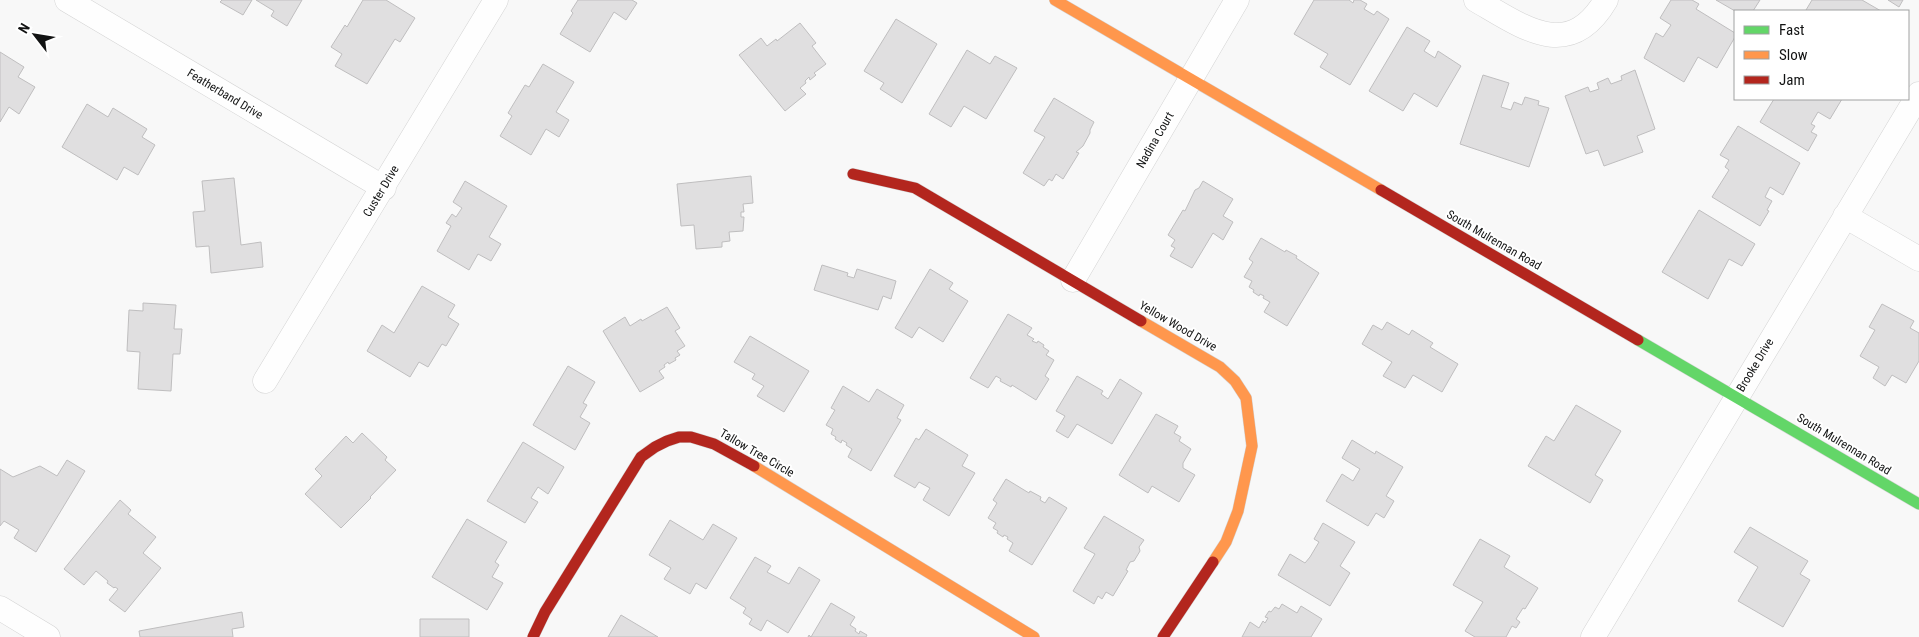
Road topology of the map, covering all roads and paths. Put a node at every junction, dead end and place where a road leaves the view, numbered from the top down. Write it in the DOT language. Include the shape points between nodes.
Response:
graph roads {
  1 [pos="67,0"];
  2 [pos="496,0"];
  3 [pos="1055,0"];
  4 [pos="1237,0"];
  5 [pos="1476,0"];
  6 [pos="1606,0"];
  7 [pos="1190,78"];
  8 [pos="1919,94"];
  9 [pos="853,174"];
  10 [pos="384,188"];
  11 [pos="1845,216"];
  12 [pos="1919,259"];
  13 [pos="1073,280"];
  14 [pos="265,381"];
  15 [pos="1736,396"];
  16 [pos="1919,504"];
  17 [pos="0,608"];
  18 [pos="48,637"];
  19 [pos="533,637"];
  20 [pos="1034,637"];
  21 [pos="1163,637"];
  22 [pos="1593,637"];
  1 -- 10 [label="street, Featherband Drive"];
  2 -- 10 [label="street, Custer Drive"];
  3 -- 7 [label="street, South Mulrennan Road"];
  4 -- 7 [label="street, Nadina Court"];
  5 -- 6 [label="street" via="1520,25 1544,35 1558,35 1586,26"];
  7 -- 13 [label="street, Nadina Court"];
  7 -- 15 [label="street, South Mulrennan Road"];
  8 -- 11 [label="street, Brooke Drive"];
  9 -- 13 [label="street, Yellow Wood Drive" via="914,188"];
  10 -- 14 [label="street, Custer Drive"];
  11 -- 12 [label="street"];
  11 -- 15 [label="street, Brooke Drive"];
  13 -- 21 [label="street, Yellow Wood Drive" via="1220,367 1246,398 1252,446 1238,511 1226,542"];
  15 -- 16 [label="street, South Mulrennan Road"];
  15 -- 22 [label="street, Brooke Drive"];
  17 -- 18 [label="street"];
  19 -- 20 [label="street, Tallow Tree Circle" via="545,612 641,457 668,441 696,437 741,458"];
}
